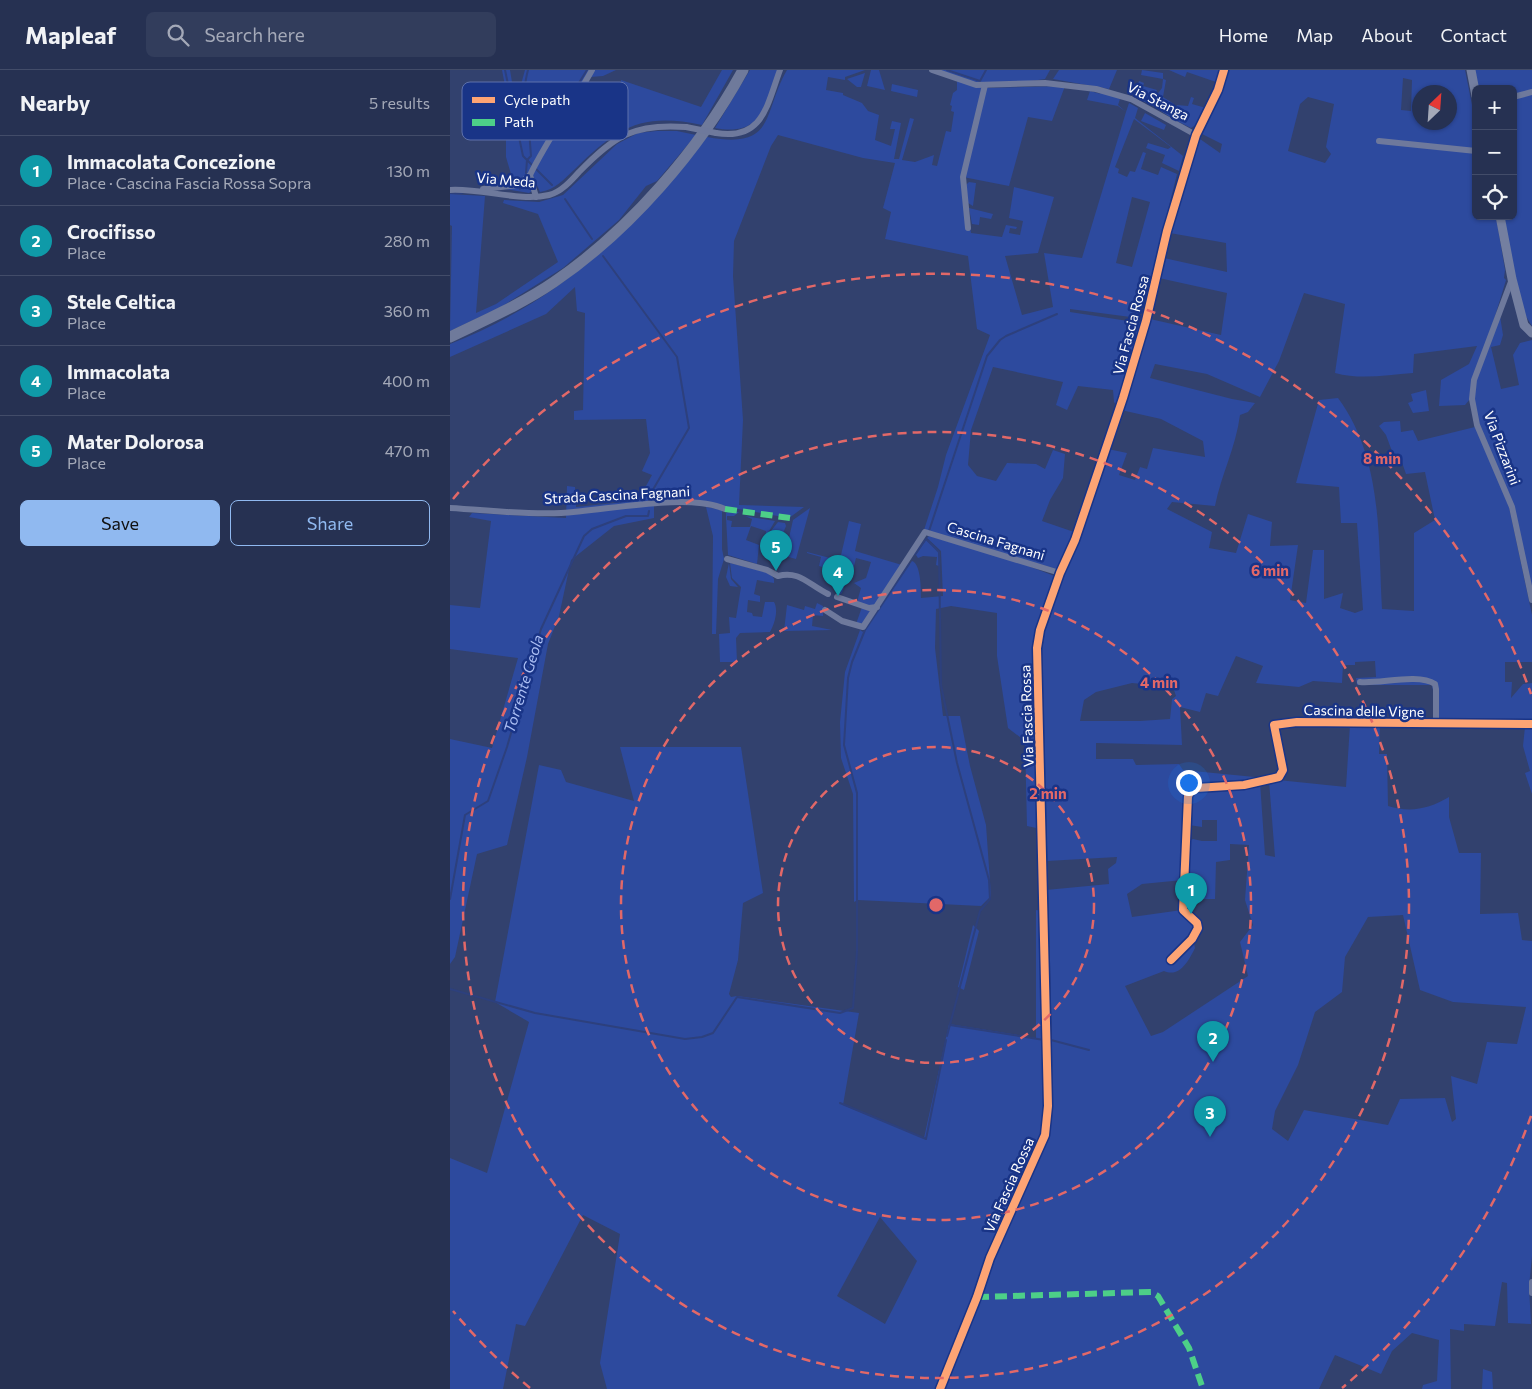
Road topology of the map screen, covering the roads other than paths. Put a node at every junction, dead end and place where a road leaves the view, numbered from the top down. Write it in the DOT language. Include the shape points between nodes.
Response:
graph roads {
  1 [pos="592,70"];
  2 [pos="742,70"];
  3 [pos="780,70"];
  4 [pos="934,70"];
  5 [pos="1224,70"];
  6 [pos="1470,70"];
  7 [pos="585,82"];
  8 [pos="985,85"];
  9 [pos="1473,85"];
  10 [pos="1532,92"];
  11 [pos="1517,96"];
  12 [pos="628,134"];
  13 [pos="1196,135"];
  14 [pos="547,140"];
  15 [pos="614,140"];
  16 [pos="1379,141"];
  17 [pos="1472,151"];
  18 [pos="532,169"];
  19 [pos="450,190"];
  20 [pos="474,190"];
  21 [pos="536,197"];
  22 [pos="1501,220"];
  23 [pos="968,228"];
  24 [pos="1512,279"];
  25 [pos="1532,333"];
  26 [pos="450,337"];
  27 [pos="450,508"];
  28 [pos="725,510"];
  29 [pos="727,559"];
  30 [pos="1060,573"];
  31 [pos="828,594"];
  32 [pos="837,597"];
  33 [pos="1532,600"];
  34 [pos="876,607"];
  35 [pos="825,610"];
  36 [pos="1360,682"];
  37 [pos="1436,724"];
  38 [pos="1532,724"];
  39 [pos="1171,960"];
  40 [pos="1532,1282"];
  41 [pos="1532,1293"];
  42 [pos="940,1389"];
  1 -- 7 [label="street"];
  2 -- 26 [label="highway" via="691,148 643,204 596,249 554,282 505,311"];
  3 -- 12 [label="street, Via Meda, bridge" via="764,114 753,128 741,134 730,136 660,125"];
  4 -- 8 [label="street, Via Stanga" via="976,85"];
  5 -- 13 [label="street, Via Fascia Rossa"];
  6 -- 9 [label="main road"];
  8 -- 13 [label="street, Via Stanga" via="1064,83 1096,89 1131,99"];
  8 -- 23 [label="street" via="963,177"];
  10 -- 11 [label="street"];
  13 -- 30 [label="street, Via Fascia Rossa" via="1167,231 1124,398 1075,540"];
  14 -- 18 [label="street"];
  15 -- 21 [label="street, Via Meda, bridge" via="559,190"];
  16 -- 17 [label="street"];
  18 -- 20 [label="street" via="518,185"];
  18 -- 21 [label="street"];
  19 -- 20 [label="street, Via Meda"];
  20 -- 21 [label="street, Via Meda"];
  22 -- 24 [label="main road"];
  24 -- 25 [label="main road" via="1524,325"];
  24 -- 33 [label="street, Via Pizzarini" via="1474,380 1472,399 1477,425 1512,507"];
  27 -- 28 [label="street, Strada Cascina Fagnani" via="561,513 619,506 698,504"];
  29 -- 31 [label="street" via="778,576 788,573 799,576"];
  30 -- 34 [label="street, Cascina Fagnani" via="925,532"];
  30 -- 42 [label="street, Via Fascia Rossa" via="1037,648 1047,1008 1046,1135 990,1258"];
  32 -- 34 [label="street" via="869,608"];
  34 -- 35 [label="street" via="863,627 842,621"];
  36 -- 37 [label="street" via="1430,681 1436,689"];
  37 -- 38 [label="street, Cascina delle Vigne"];
  37 -- 39 [label="street, Cascina delle Vigne" via="1297,722 1274,725 1282,775 1276,779 1191,791 1183,910 1198,928 1192,939"];
  40 -- 41 [label="street"];
}
